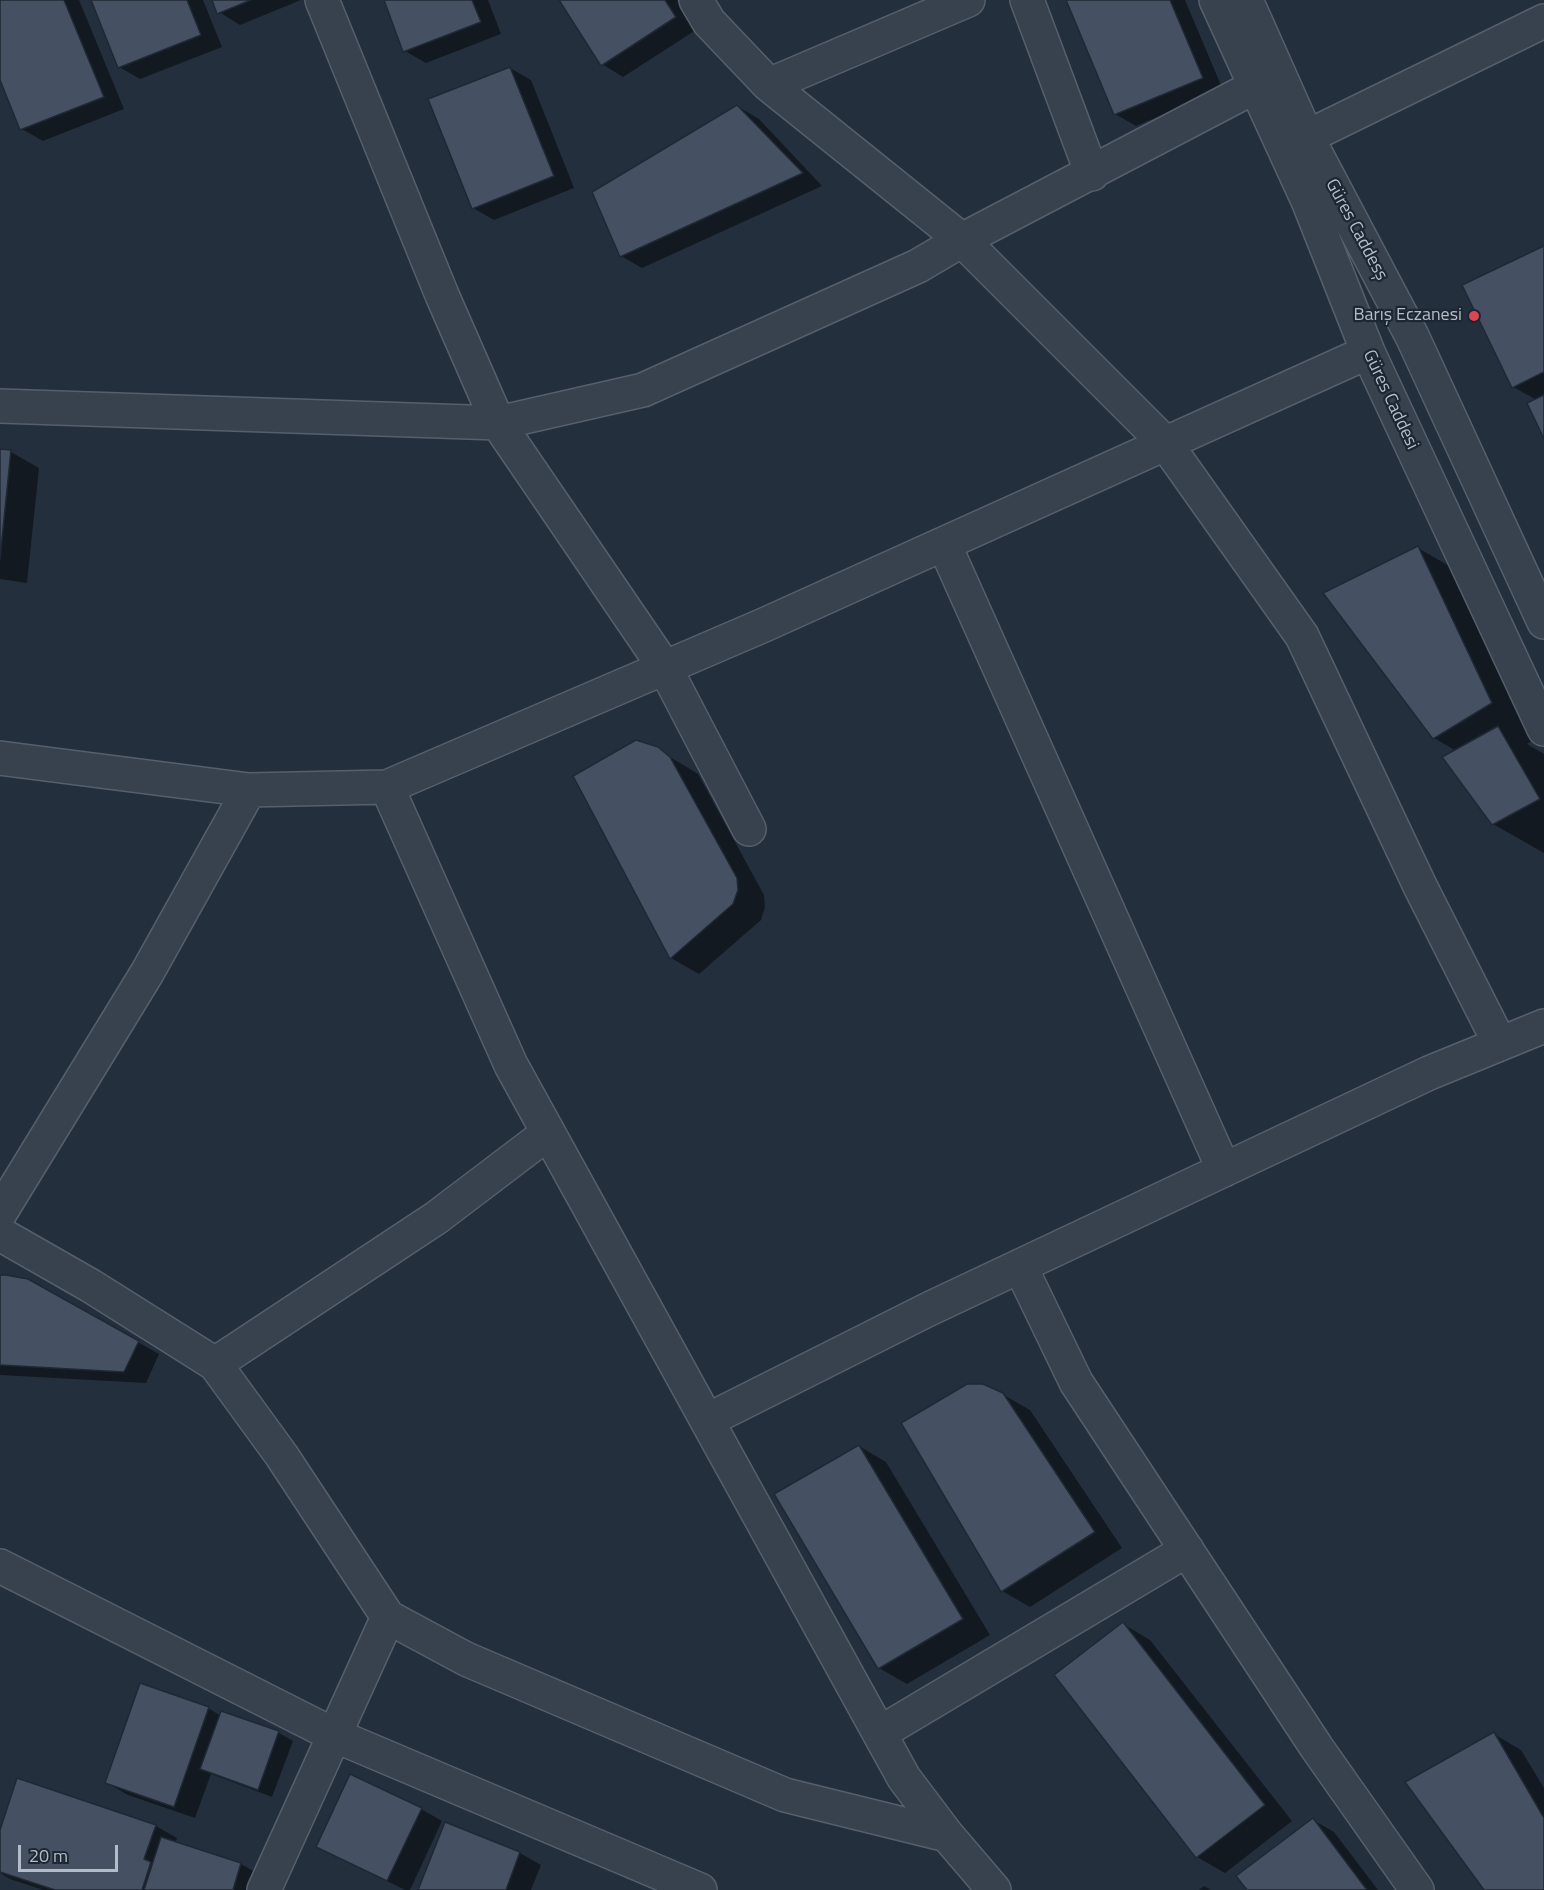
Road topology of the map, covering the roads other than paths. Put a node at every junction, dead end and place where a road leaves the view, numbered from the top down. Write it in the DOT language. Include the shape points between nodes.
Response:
graph roads {
  1 [pos="322,0"];
  2 [pos="696,0"];
  3 [pos="968,0"];
  4 [pos="1027,0"];
  5 [pos="1216,0"];
  6 [pos="1246,0"];
  7 [pos="1544,21"];
  8 [pos="1267,81"];
  9 [pos="769,85"];
  10 [pos="1307,137"];
  11 [pos="1092,174"];
  12 [pos="962,240"];
  13 [pos="1368,352"];
  14 [pos="1,403"];
  15 [pos="498,423"];
  16 [pos="1166,444"];
  17 [pos="944,544"];
  18 [pos="1544,622"];
  19 [pos="665,668"];
  20 [pos="1544,729"];
  21 [pos="0,758"];
  22 [pos="387,787"];
  23 [pos="249,790"];
  24 [pos="749,829"];
  25 [pos="1544,1026"];
  26 [pos="1500,1044"];
  27 [pos="548,1133"];
  28 [pos="1224,1170"];
  29 [pos="0,1213"];
  30 [pos="0,1234"];
  31 [pos="1020,1266"];
  32 [pos="215,1364"];
  33 [pos="708,1420"];
  34 [pos="1187,1550"];
  35 [pos="0,1566"];
  36 [pos="388,1617"];
  37 [pos="880,1733"];
  38 [pos="334,1735"];
  39 [pos="947,1835"];
  40 [pos="264,1890"];
  41 [pos="700,1890"];
  42 [pos="994,1890"];
  43 [pos="1417,1890"];
  1 -- 15 [label="street"];
  2 -- 9 [label="street" via="710,22"];
  3 -- 9 [label="street"];
  4 -- 11 [label="street"];
  5 -- 8 [label="street, Güres Caddesi"];
  6 -- 8 [label="street, Güres Caddesş"];
  7 -- 10 [label="street"];
  8 -- 10 [label="street, Güres Caddesş"];
  8 -- 11 [label="street"];
  8 -- 13 [label="street, Güres Caddesi"];
  9 -- 12 [label="street"];
  10 -- 18 [label="street, Güres Caddesş" via="1412,336"];
  11 -- 12 [label="street"];
  12 -- 15 [label="street" via="918,266 644,390"];
  12 -- 16 [label="street"];
  13 -- 16 [label="street"];
  13 -- 20 [label="street, Güres Caddesi"];
  14 -- 15 [label="street"];
  15 -- 19 [label="street"];
  16 -- 17 [label="street"];
  16 -- 26 [label="street" via="1302,636"];
  17 -- 19 [label="street"];
  17 -- 28 [label="street"];
  19 -- 22 [label="street"];
  19 -- 24 [label="street"];
  21 -- 23 [label="street"];
  22 -- 23 [label="street"];
  22 -- 27 [label="street" via="511,1065"];
  23 -- 29 [label="street" via="147,973"];
  25 -- 26 [label="street"];
  26 -- 28 [label="street" via="1429,1073"];
  27 -- 32 [label="street" via="436,1218"];
  27 -- 33 [label="street"];
  28 -- 31 [label="street"];
  30 -- 32 [label="street"];
  31 -- 33 [label="street"];
  31 -- 34 [label="street" via="1076,1382"];
  32 -- 36 [label="street" via="282,1456"];
  33 -- 37 [label="street"];
  34 -- 37 [label="street"];
  34 -- 43 [label="street" via="1317,1748"];
  35 -- 38 [label="street"];
  36 -- 38 [label="street"];
  36 -- 39 [label="street" via="466,1659 785,1795"];
  37 -- 39 [label="street" via="904,1778"];
  38 -- 40 [label="street"];
  38 -- 41 [label="street"];
  39 -- 42 [label="street"];
}
